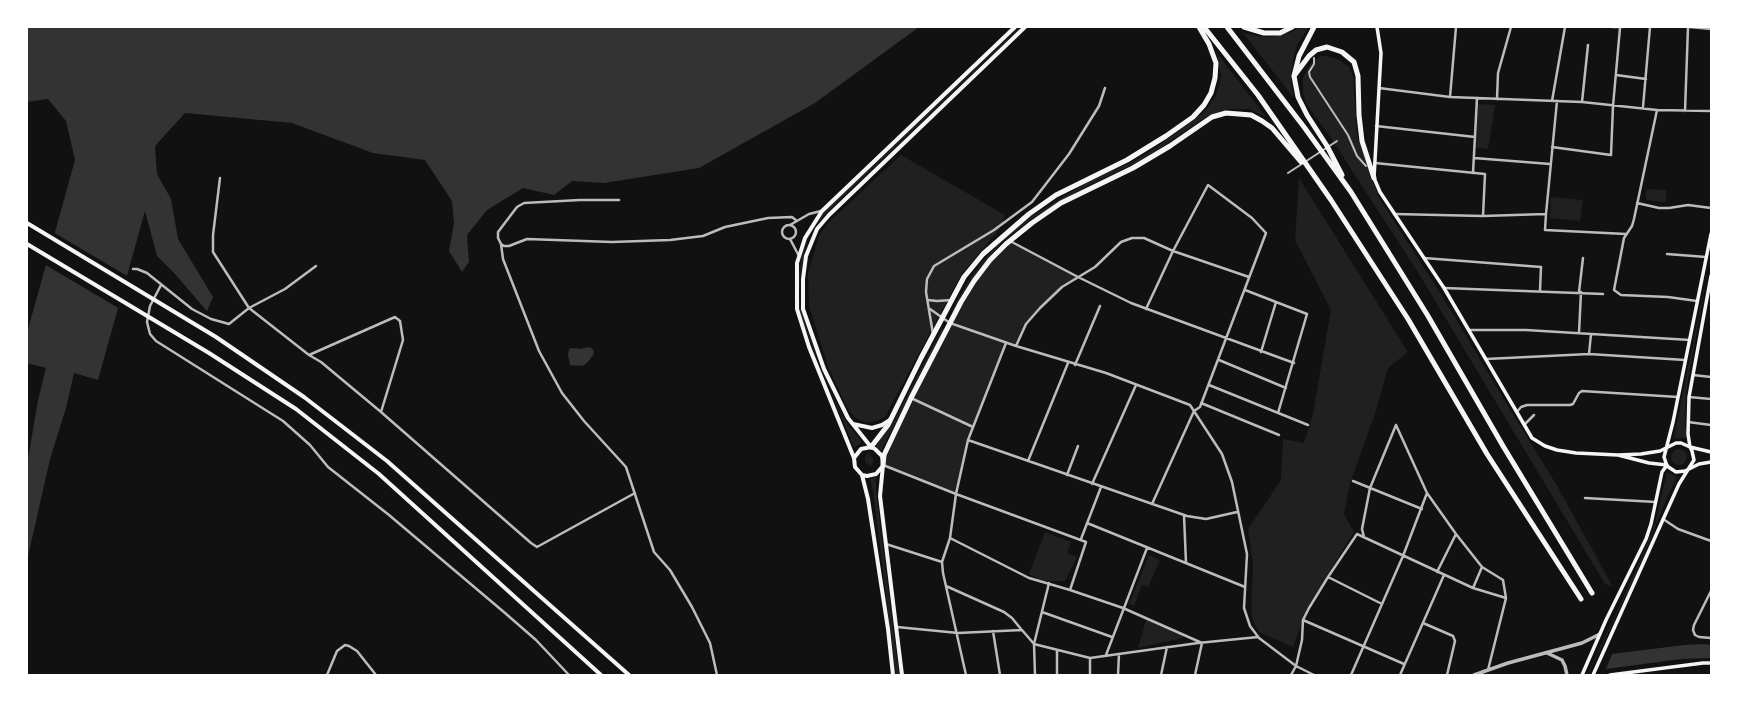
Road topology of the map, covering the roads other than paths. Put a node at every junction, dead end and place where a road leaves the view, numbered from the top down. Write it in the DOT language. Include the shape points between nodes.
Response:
graph roads {
  1 [pos="1015,27"];
  2 [pos="1025,27"];
  3 [pos="1199,27"];
  4 [pos="1204,27"];
  5 [pos="1227,27"];
  6 [pos="1244,27"];
  7 [pos="1292,27"];
  8 [pos="1314,27"];
  9 [pos="1377,27"];
  10 [pos="1456,27"];
  11 [pos="1511,27"];
  12 [pos="1565,27"];
  13 [pos="1613,27"];
  14 [pos="1621,27"];
  15 [pos="1650,27"];
  16 [pos="1689,27"];
  17 [pos="1711,29"];
  18 [pos="1588,45"];
  19 [pos="1314,58"];
  20 [pos="1294,76"];
  21 [pos="1616,76"];
  22 [pos="1646,79"];
  23 [pos="1104,88"];
  24 [pos="1379,88"];
  25 [pos="1450,97"];
  26 [pos="1477,98"];
  27 [pos="1497,99"];
  28 [pos="1552,100"];
  29 [pos="1557,101"];
  30 [pos="1582,102"];
  31 [pos="1614,106"];
  32 [pos="1643,107"];
  33 [pos="1657,110"];
  34 [pos="1685,110"];
  35 [pos="1711,111"];
  36 [pos="1376,126"];
  37 [pos="1475,137"];
  38 [pos="1337,141"];
  39 [pos="1552,147"];
  40 [pos="1474,158"];
  41 [pos="1374,163"];
  42 [pos="1550,164"];
  43 [pos="1366,166"];
  44 [pos="1288,173"];
  45 [pos="1473,173"];
  46 [pos="220,178"];
  47 [pos="1374,178"];
  48 [pos="1350,192"];
  49 [pos="619,200"];
  50 [pos="1331,200"];
  51 [pos="1637,203"];
  52 [pos="1711,208"];
  53 [pos="822,211"];
  54 [pos="1394,214"];
  55 [pos="1546,214"];
  56 [pos="1483,216"];
  57 [pos="797,221"];
  58 [pos="27,223"];
  59 [pos="790,226"];
  60 [pos="1626,234"];
  61 [pos="1711,234"];
  62 [pos="790,239"];
  63 [pos="1010,241"];
  64 [pos="27,244"];
  65 [pos="500,244"];
  66 [pos="1173,251"];
  67 [pos="1667,254"];
  68 [pos="800,256"];
  69 [pos="1706,257"];
  70 [pos="1424,258"];
  71 [pos="1583,258"];
  72 [pos="316,266"];
  73 [pos="133,269"];
  74 [pos="1078,277"];
  75 [pos="1711,277"];
  76 [pos="1250,278"];
  77 [pos="161,285"];
  78 [pos="1444,288"];
  79 [pos="1245,290"];
  80 [pos="1540,291"];
  81 [pos="1580,292"];
  82 [pos="1602,294"];
  83 [pos="928,300"];
  84 [pos="951,300"];
  85 [pos="1697,301"];
  86 [pos="1276,302"];
  87 [pos="1100,306"];
  88 [pos="249,308"];
  89 [pos="930,309"];
  90 [pos="1146,309"];
  91 [pos="942,317"];
  92 [pos="950,323"];
  93 [pos="1468,330"];
  94 [pos="1579,333"];
  95 [pos="1591,334"];
  96 [pos="933,335"];
  97 [pos="1227,340"];
  98 [pos="1690,340"];
  99 [pos="1006,343"];
  100 [pos="1016,346"];
  101 [pos="1261,352"];
  102 [pos="1589,354"];
  103 [pos="309,355"];
  104 [pos="1486,359"];
  105 [pos="1218,360"];
  106 [pos="1686,360"];
  107 [pos="1068,363"];
  108 [pos="1294,363"];
  109 [pos="1075,365"];
  110 [pos="1692,375"];
  111 [pos="1711,377"];
  112 [pos="1136,384"];
  113 [pos="1209,385"];
  114 [pos="1286,388"];
  115 [pos="1678,397"];
  116 [pos="1689,397"];
  117 [pos="911,398"];
  118 [pos="1711,398"];
  119 [pos="1201,403"];
  120 [pos="1194,411"];
  121 [pos="381,412"];
  122 [pos="1517,412"];
  123 [pos="1278,413"];
  124 [pos="1534,415"];
  125 [pos="891,419"];
  126 [pos="1688,422"];
  127 [pos="852,423"];
  128 [pos="1308,425"];
  129 [pos="1524,425"];
  130 [pos="1711,425"];
  131 [pos="973,428"];
  132 [pos="1279,435"];
  133 [pos="968,440"];
  134 [pos="1078,446"];
  135 [pos="871,447"];
  136 [pos="1690,447"];
  137 [pos="1668,448"];
  138 [pos="1711,452"];
  139 [pos="1618,454"];
  140 [pos="854,458"];
  141 [pos="1028,461"];
  142 [pos="1711,462"];
  143 [pos="1666,464"];
  144 [pos="883,465"];
  145 [pos="1689,468"];
  146 [pos="862,475"];
  147 [pos="1067,475"];
  148 [pos="1353,481"];
  149 [pos="1092,484"];
  150 [pos="1101,487"];
  151 [pos="1370,488"];
  152 [pos="635,493"];
  153 [pos="1427,493"];
  154 [pos="956,494"];
  155 [pos="1585,498"];
  156 [pos="1656,502"];
  157 [pos="1152,504"];
  158 [pos="1422,509"];
  159 [pos="1237,512"];
  160 [pos="1184,515"];
  161 [pos="1663,518"];
  162 [pos="1087,523"];
  163 [pos="1456,534"];
  164 [pos="1364,537"];
  165 [pos="950,538"];
  166 [pos="1081,539"];
  167 [pos="1711,541"];
  168 [pos="886,544"];
  169 [pos="1147,548"];
  170 [pos="1403,556"];
  171 [pos="942,562"];
  172 [pos="1186,564"];
  173 [pos="1482,567"];
  174 [pos="1437,572"];
  175 [pos="1444,575"];
  176 [pos="1328,577"];
  177 [pos="1049,583"];
  178 [pos="946,586"];
  179 [pos="1245,587"];
  180 [pos="1473,588"];
  181 [pos="1070,590"];
  182 [pos="1592,593"];
  183 [pos="1711,593"];
  184 [pos="1506,598"];
  185 [pos="1581,599"];
  186 [pos="1382,604"];
  187 [pos="1123,608"];
  188 [pos="1042,612"];
  189 [pos="1304,620"];
  190 [pos="1423,623"];
  191 [pos="897,627"];
  192 [pos="1022,630"];
  193 [pos="993,631"];
  194 [pos="958,633"];
  195 [pos="1600,634"];
  196 [pos="1112,637"];
  197 [pos="1258,637"];
  198 [pos="1711,638"];
  199 [pos="1202,643"];
  200 [pos="1034,644"];
  201 [pos="1364,645"];
  202 [pos="1167,647"];
  203 [pos="1057,650"];
  204 [pos="1546,653"];
  205 [pos="1119,654"];
  206 [pos="1106,655"];
  207 [pos="1090,658"];
  208 [pos="1404,664"];
  209 [pos="1711,664"];
  210 [pos="1296,666"];
  211 [pos="1488,671"];
  212 [pos="326,675"];
  213 [pos="376,675"];
  214 [pos="569,675"];
  215 [pos="601,675"];
  216 [pos="629,675"];
  217 [pos="717,675"];
  218 [pos="893,675"];
  219 [pos="902,675"];
  220 [pos="966,675"];
  221 [pos="1000,675"];
  222 [pos="1035,675"];
  223 [pos="1057,675"];
  224 [pos="1090,675"];
  225 [pos="1118,675"];
  226 [pos="1161,675"];
  227 [pos="1196,675"];
  228 [pos="1291,675"];
  229 [pos="1314,675"];
  230 [pos="1351,675"];
  231 [pos="1400,675"];
  232 [pos="1447,675"];
  233 [pos="1474,675"];
  234 [pos="1567,675"];
  235 [pos="1582,675"];
  236 [pos="1593,675"];
  237 [pos="1610,675"];
  1 -- 53 [label="main road"];
  2 -- 127 [label="main road" via="817,229 806,256 803,309 824,369"];
  3 -- 84 [label="highway" via="1216,63 1211,93 1204,105 1193,117 1128,160 1056,195 1029,214 983,254"];
  4 -- 50 [label="highway" via="1258,95"];
  5 -- 48 [label="highway"];
  6 -- 7 [label="highway" via="1264,33 1280,33"];
  8 -- 20 [label="highway" via="1299,56"];
  9 -- 24 [label="main road" via="1381,53"];
  10 -- 25 [label="street"];
  11 -- 27 [label="street" via="1498,73"];
  12 -- 28 [label="street"];
  13 -- 14 [label="street"];
  14 -- 21 [label="street"];
  15 -- 22 [label="street"];
  16 -- 17 [label="street"];
  16 -- 34 [label="street"];
  18 -- 30 [label="street"];
  19 -- 43 [label="street" via="1314,64 1309,72 1310,77 1348,135 1357,156"];
  20 -- 47 [label="highway" via="1309,56 1316,50 1327,47 1342,52 1354,62 1358,76 1362,141"];
  20 -- 48 [label="highway" via="1298,97"];
  21 -- 22 [label="street"];
  21 -- 31 [label="street"];
  22 -- 32 [label="street"];
  23 -- 83 [label="street" via="1099,106 1092,118 1032,202 994,230 934,266 928,279"];
  24 -- 25 [label="street"];
  24 -- 36 [label="main road"];
  25 -- 26 [label="street"];
  26 -- 27 [label="street"];
  26 -- 37 [label="street"];
  27 -- 28 [label="street"];
  28 -- 29 [label="street"];
  29 -- 30 [label="street"];
  29 -- 39 [label="street"];
  30 -- 31 [label="street"];
  31 -- 32 [label="street"];
  31 -- 39 [label="street" via="1612,155"];
  32 -- 33 [label="street"];
  33 -- 34 [label="street"];
  33 -- 51 [label="street"];
  34 -- 35 [label="street"];
  36 -- 37 [label="street"];
  36 -- 41 [label="main road"];
  37 -- 40 [label="street"];
  38 -- 44 [label="street"];
  39 -- 42 [label="street"];
  40 -- 42 [label="street"];
  40 -- 45 [label="street"];
  41 -- 45 [label="street"];
  41 -- 47 [label="main road"];
  42 -- 55 [label="street"];
  45 -- 56 [label="street" via="1485,174"];
  46 -- 88 [label="street" via="213,252"];
  47 -- 54 [label="main road"];
  48 -- 182 [label="highway" via="1428,316"];
  49 -- 65 [label="street" via="524,203 517,207 498,232"];
  50 -- 63 [label="highway" via="1272,128 1251,116 1226,113 1212,116 1133,168 1061,203"];
  50 -- 185 [label="highway" via="1408,319 1487,454"];
  51 -- 52 [label="street" via="1659,208 1688,205"];
  51 -- 60 [label="street" via="1632,226"];
  53 -- 57 [label="street" via="809,214"];
  53 -- 68 [label="main road" via="805,238"];
  54 -- 56 [label="street"];
  54 -- 70 [label="main road"];
  55 -- 56 [label="street"];
  55 -- 60 [label="street" via="1545,230"];
  57 -- 59 [label="street"];
  57 -- 65 [label="street" via="792,217 768,218 725,227 703,236 670,240 612,242 527,239 509,246"];
  58 -- 216 [label="main road" via="216,337 304,397 387,461"];
  59 -- 62 [label="street" via="795,232"];
  59 -- 62 [label="street" via="786,226 782,231 784,237"];
  60 -- 85 [label="street" via="1615,292 1621,295 1668,296"];
  61 -- 69 [label="main road"];
  62 -- 68 [label="street"];
  63 -- 74 [label="street"];
  63 -- 92 [label="highway" via="990,260 974,281"];
  64 -- 215 [label="main road" via="209,353 296,409 379,474"];
  65 -- 152 [label="street" via="503,259 539,351 562,394 626,467"];
  66 -- 74 [label="street" via="1144,238 1132,238 1121,242 1095,267"];
  66 -- 76 [label="street"];
  66 -- 76 [label="street" via="1208,185 1252,218 1266,233"];
  66 -- 90 [label="street"];
  67 -- 69 [label="street"];
  68 -- 140 [label="main road" via="796,279 797,309 809,347"];
  69 -- 85 [label="main road"];
  70 -- 78 [label="main road"];
  70 -- 80 [label="street" via="1541,267"];
  71 -- 81 [label="street"];
  72 -- 88 [label="street" via="285,289"];
  73 -- 77 [label="street" via="147,273"];
  74 -- 90 [label="street"];
  74 -- 100 [label="street" via="1062,287 1040,308 1026,324"];
  75 -- 110 [label="main road" via="1708,303"];
  76 -- 79 [label="street"];
  77 -- 88 [label="street" via="211,319 229,324"];
  77 -- 214 [label="street" via="150,306 147,322 150,334 156,341 283,421 310,445 328,467 505,613 536,640"];
  78 -- 80 [label="street"];
  78 -- 93 [label="main road"];
  79 -- 86 [label="street"];
  79 -- 97 [label="street"];
  80 -- 81 [label="street"];
  81 -- 82 [label="street"];
  81 -- 94 [label="street"];
  83 -- 84 [label="street"];
  83 -- 89 [label="street"];
  84 -- 91 [label="highway"];
  85 -- 98 [label="main road"];
  86 -- 101 [label="street"];
  86 -- 108 [label="street" via="1308,314"];
  87 -- 109 [label="street"];
  88 -- 103 [label="street"];
  89 -- 91 [label="street"];
  89 -- 96 [label="street"];
  90 -- 97 [label="street"];
  91 -- 92 [label="street"];
  91 -- 96 [label="highway"];
  92 -- 99 [label="street"];
  92 -- 117 [label="highway"];
  93 -- 94 [label="street"];
  93 -- 104 [label="main road"];
  94 -- 95 [label="street"];
  95 -- 98 [label="street"];
  95 -- 102 [label="street"];
  96 -- 125 [label="highway"];
  97 -- 101 [label="street"];
  97 -- 105 [label="street"];
  98 -- 106 [label="main road"];
  99 -- 100 [label="street"];
  99 -- 131 [label="street"];
  100 -- 107 [label="street"];
  101 -- 108 [label="street"];
  102 -- 104 [label="street"];
  102 -- 106 [label="street"];
  103 -- 121 [label="street"];
  103 -- 121 [label="street" via="395,317 400,321 403,340"];
  104 -- 122 [label="main road"];
  105 -- 113 [label="street"];
  105 -- 114 [label="street"];
  106 -- 115 [label="main road"];
  107 -- 109 [label="street"];
  107 -- 141 [label="street"];
  108 -- 114 [label="street"];
  109 -- 112 [label="street"];
  110 -- 111 [label="street"];
  110 -- 116 [label="main road"];
  112 -- 120 [label="street" via="1190,405"];
  112 -- 149 [label="street"];
  113 -- 119 [label="street"];
  113 -- 123 [label="street"];
  114 -- 123 [label="street"];
  115 -- 122 [label="street" via="1582,391 1570,405 1527,405"];
  115 -- 137 [label="main road"];
  116 -- 118 [label="street"];
  116 -- 126 [label="main road"];
  117 -- 131 [label="street"];
  117 -- 144 [label="highway" via="884,455"];
  119 -- 120 [label="street"];
  119 -- 132 [label="street"];
  120 -- 157 [label="street"];
  120 -- 159 [label="street" via="1222,454 1232,482"];
  121 -- 152 [label="street" via="537,547"];
  122 -- 129 [label="main road"];
  123 -- 128 [label="street"];
  124 -- 129 [label="street"];
  125 -- 127 [label="main road" via="872,428"];
  125 -- 135 [label="highway"];
  126 -- 130 [label="street"];
  126 -- 136 [label="main road"];
  127 -- 135 [label="main road"];
  129 -- 139 [label="main road" via="1532,438 1557,450"];
  131 -- 133 [label="street"];
  133 -- 141 [label="street"];
  133 -- 154 [label="street"];
  134 -- 147 [label="street"];
  135 -- 140 [label="main road" via="861,449"];
  135 -- 144 [label="main road" via="882,456"];
  136 -- 137 [label="main road" via="1681,442"];
  136 -- 138 [label="main road"];
  136 -- 145 [label="main road" via="1694,460"];
  137 -- 139 [label="main road" via="1640,454"];
  137 -- 143 [label="main road" via="1664,457"];
  139 -- 143 [label="main road" via="1639,461"];
  140 -- 146 [label="main road" via="855,467"];
  141 -- 147 [label="street"];
  142 -- 145 [label="main road"];
  143 -- 145 [label="main road" via="1676,472"];
  143 -- 156 [label="main road"];
  144 -- 146 [label="main road" via="876,474"];
  144 -- 154 [label="street"];
  144 -- 168 [label="main road" via="880,496"];
  145 -- 161 [label="main road"];
  146 -- 218 [label="main road" via="888,628"];
  147 -- 149 [label="street"];
  148 -- 151 [label="street"];
  149 -- 150 [label="street"];
  150 -- 157 [label="street"];
  150 -- 162 [label="street"];
  151 -- 153 [label="street" via="1396,424"];
  151 -- 158 [label="street"];
  151 -- 164 [label="street" via="1362,529"];
  152 -- 217 [label="street" via="654,552 670,570 692,607 710,643"];
  153 -- 158 [label="street"];
  153 -- 163 [label="street"];
  154 -- 165 [label="street"];
  154 -- 166 [label="street"];
  155 -- 156 [label="street"];
  156 -- 195 [label="main road" via="1646,539"];
  157 -- 160 [label="street"];
  158 -- 170 [label="street"];
  159 -- 160 [label="street" via="1206,519"];
  159 -- 179 [label="street" via="1247,554"];
  160 -- 172 [label="street"];
  161 -- 167 [label="street" via="1678,529"];
  161 -- 236 [label="main road"];
  162 -- 166 [label="street"];
  162 -- 169 [label="street"];
  163 -- 173 [label="street"];
  163 -- 174 [label="street"];
  164 -- 170 [label="street"];
  164 -- 176 [label="street" via="1357,534"];
  165 -- 171 [label="street"];
  165 -- 177 [label="street" via="1030,578"];
  166 -- 181 [label="street" via="1086,542"];
  168 -- 171 [label="street"];
  168 -- 191 [label="main road"];
  169 -- 172 [label="street"];
  169 -- 187 [label="street"];
  170 -- 174 [label="street"];
  170 -- 186 [label="street"];
  171 -- 178 [label="street"];
  172 -- 179 [label="street"];
  173 -- 180 [label="street"];
  173 -- 184 [label="street" via="1503,580"];
  174 -- 175 [label="street"];
  175 -- 180 [label="street"];
  175 -- 190 [label="street"];
  176 -- 186 [label="street"];
  176 -- 189 [label="street"];
  177 -- 181 [label="street"];
  177 -- 188 [label="street"];
  178 -- 192 [label="street" via="1004,612"];
  178 -- 194 [label="street"];
  179 -- 197 [label="street" via="1244,608 1250,626"];
  180 -- 184 [label="street"];
  181 -- 187 [label="street"];
  183 -- 198 [label="street" via="1694,625 1695,635"];
  184 -- 211 [label="street"];
  186 -- 201 [label="street"];
  187 -- 196 [label="street"];
  187 -- 199 [label="street"];
  188 -- 196 [label="street"];
  188 -- 200 [label="street"];
  189 -- 201 [label="street"];
  189 -- 210 [label="street"];
  190 -- 208 [label="street"];
  190 -- 232 [label="street" via="1453,636 1455,641"];
  191 -- 194 [label="street"];
  191 -- 219 [label="main road"];
  192 -- 193 [label="street"];
  192 -- 200 [label="street"];
  193 -- 194 [label="street"];
  193 -- 221 [label="street"];
  194 -- 220 [label="street"];
  195 -- 204 [label="street"];
  195 -- 235 [label="main road"];
  196 -- 206 [label="street"];
  197 -- 199 [label="street"];
  197 -- 210 [label="street"];
  199 -- 202 [label="street"];
  199 -- 227 [label="street"];
  200 -- 203 [label="street"];
  200 -- 222 [label="street"];
  201 -- 208 [label="street"];
  201 -- 230 [label="street"];
  202 -- 205 [label="street"];
  202 -- 226 [label="street"];
  203 -- 207 [label="street"];
  203 -- 223 [label="street"];
  204 -- 211 [label="street"];
  204 -- 234 [label="street" via="1562,660"];
  205 -- 206 [label="street"];
  205 -- 225 [label="street"];
  206 -- 207 [label="street"];
  207 -- 224 [label="street"];
  208 -- 231 [label="street"];
  209 -- 237 [label="main road"];
  210 -- 228 [label="street"];
  210 -- 229 [label="street"];
  211 -- 233 [label="street"];
  212 -- 213 [label="street" via="337,651 345,645 357,651"];
}
